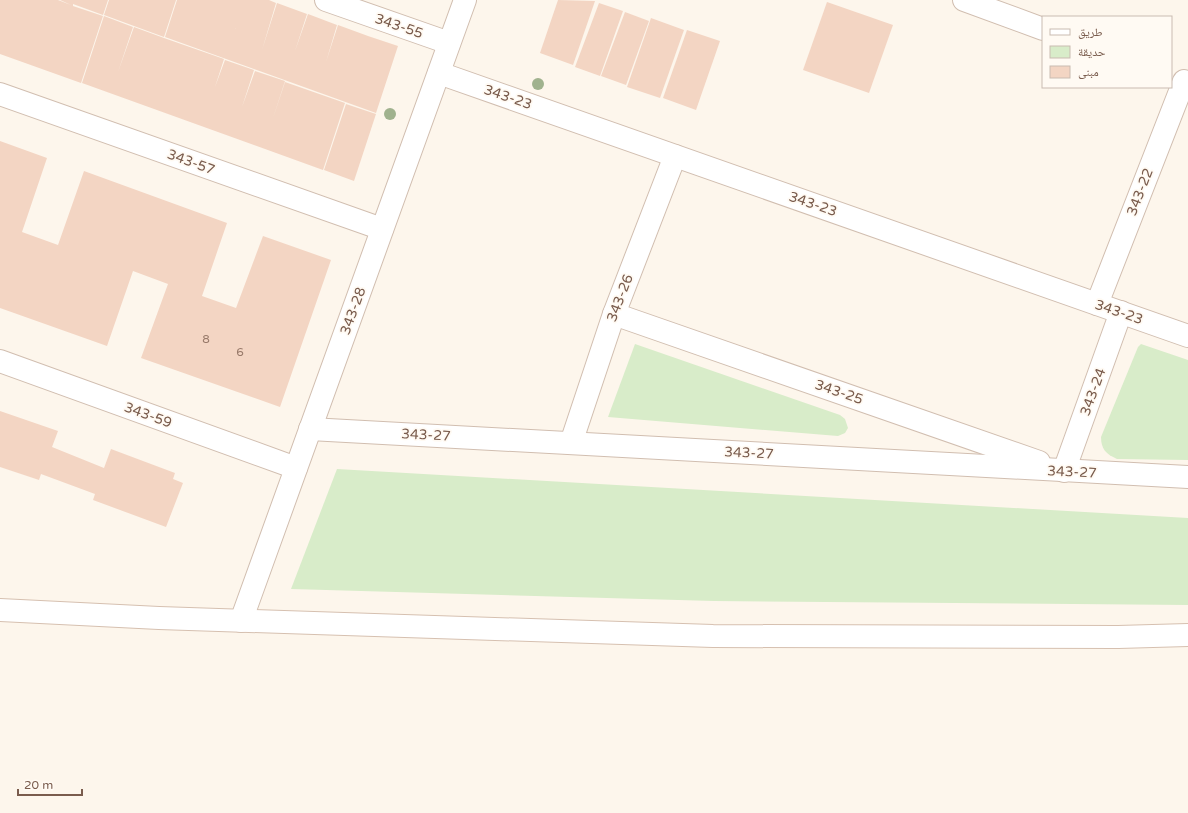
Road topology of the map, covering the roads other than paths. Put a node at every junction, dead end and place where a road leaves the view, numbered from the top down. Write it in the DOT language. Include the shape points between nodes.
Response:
graph roads {
  1 [pos="326,0"];
  2 [pos="465,0"];
  3 [pos="964,0"];
  4 [pos="1042,29"];
  5 [pos="449,43"];
  6 [pos="439,73"];
  7 [pos="1181,80"];
  8 [pos="0,94"];
  9 [pos="675,156"];
  10 [pos="382,230"];
  11 [pos="1096,304"];
  12 [pos="1121,312"];
  13 [pos="614,314"];
  14 [pos="1188,336"];
  15 [pos="0,361"];
  16 [pos="310,429"];
  17 [pos="571,442"];
  18 [pos="296,468"];
  19 [pos="1064,471"];
  20 [pos="1188,477"];
  21 [pos="0,610"];
  22 [pos="241,621"];
  23 [pos="1188,636"];
  1 -- 5 [label="street, 343-55"];
  2 -- 5 [label="street, 343-28"];
  3 -- 4 [label="street"];
  5 -- 6 [label="street, 343-28"];
  6 -- 9 [label="street, 343-23"];
  6 -- 10 [label="street, 343-28"];
  7 -- 11 [label="street, 343-22"];
  8 -- 10 [label="street, 343-57"];
  9 -- 11 [label="street, 343-23"];
  9 -- 13 [label="street, 343-26"];
  10 -- 16 [label="street, 343-28"];
  11 -- 12 [label="street, 343-23"];
  12 -- 14 [label="street, 343-23"];
  12 -- 19 [label="street, 343-24"];
  13 -- 17 [label="street, 343-26"];
  13 -- 19 [label="street, 343-25"];
  15 -- 18 [label="street, 343-59"];
  16 -- 17 [label="street, 343-27"];
  16 -- 18 [label="street, 343-28"];
  17 -- 19 [label="street, 343-27"];
  18 -- 22 [label="street, 343-28"];
  19 -- 20 [label="street, 343-27"];
  21 -- 22 [label="street"];
  22 -- 23 [label="street" via="713,636"];
}
